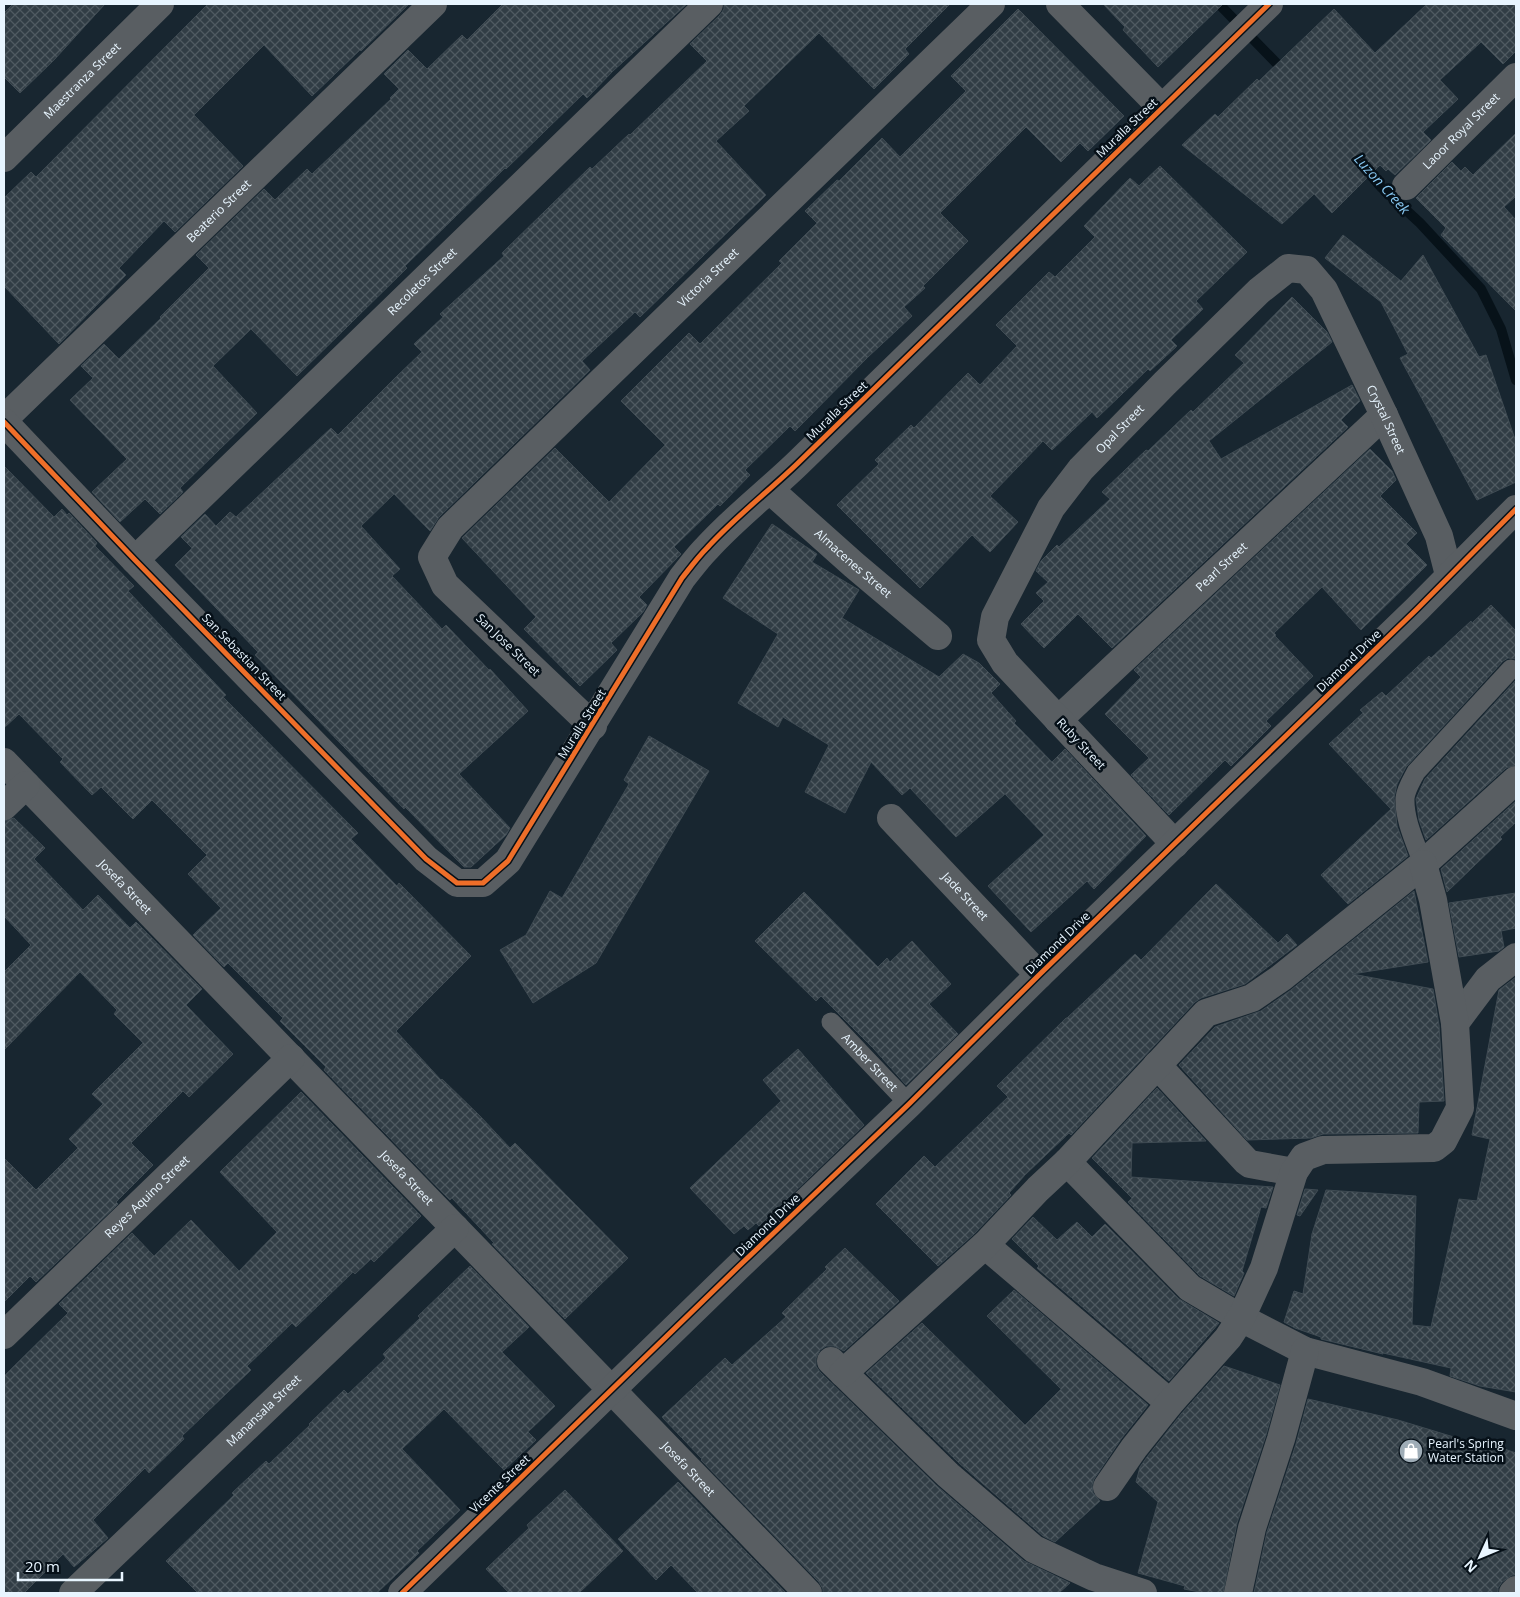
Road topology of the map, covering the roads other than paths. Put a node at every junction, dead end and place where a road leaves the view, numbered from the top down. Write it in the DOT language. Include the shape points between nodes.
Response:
graph roads {
  1 [pos="160,4"];
  2 [pos="433,4"];
  3 [pos="709,4"];
  4 [pos="991,4"];
  5 [pos="1060,4"];
  6 [pos="1266,7"];
  7 [pos="1516,77"];
  8 [pos="1162,108"];
  9 [pos="4,158"];
  10 [pos="1406,186"];
  11 [pos="1307,270"];
  12 [pos="1384,415"];
  13 [pos="4,420"];
  14 [pos="770,490"];
  15 [pos="1516,509"];
  16 [pos="432,557"];
  17 [pos="135,560"];
  18 [pos="1449,575"];
  19 [pos="938,636"];
  20 [pos="991,640"];
  21 [pos="1511,669"];
  22 [pos="1058,720"];
  23 [pos="593,726"];
  24 [pos="4,762"];
  25 [pos="1516,780"];
  26 [pos="26,785"];
  27 [pos="4,806"];
  28 [pos="891,818"];
  29 [pos="1175,844"];
  30 [pos="1423,864"];
  31 [pos="483,883"];
  32 [pos="1516,957"];
  33 [pos="1039,975"];
  34 [pos="831,1022"];
  35 [pos="1454,1023"];
  36 [pos="291,1058"];
  37 [pos="1157,1065"];
  38 [pos="909,1104"];
  39 [pos="1067,1162"];
  40 [pos="1294,1172"];
  41 [pos="455,1228"];
  42 [pos="985,1245"];
  43 [pos="1241,1318"];
  44 [pos="4,1335"];
  45 [pos="1305,1351"];
  46 [pos="612,1390"];
  47 [pos="1170,1403"];
  48 [pos="1516,1416"];
  49 [pos="1107,1487"];
  50 [pos="1516,1590"];
  51 [pos="72,1593"];
  52 [pos="402,1593"];
  53 [pos="808,1593"];
  54 [pos="1143,1593"];
  55 [pos="1238,1593"];
  56 [pos="1513,1593"];
  1 -- 9 [label="street, Maestranza Street"];
  2 -- 13 [label="street, Beaterio Street"];
  3 -- 17 [label="street, Recoletos Street"];
  4 -- 16 [label="street, Victoria Street" via="450,528"];
  5 -- 8 [label="street"];
  6 -- 8 [label="street, Muralla Street"];
  7 -- 10 [label="street, Laoor Royal Street"];
  8 -- 14 [label="street, Muralla Street"];
  11 -- 12 [label="street, Crystal Street" via="1324,290"];
  11 -- 20 [label="street, Opal Street" via="1288,268 1259,291 1081,469 1051,508 995,617"];
  12 -- 18 [label="street, Crystal Street" via="1439,536"];
  12 -- 22 [label="street, Pearl Street"];
  13 -- 17 [label="street, San Sebastian Street"];
  14 -- 19 [label="street, Almacenes Street"];
  14 -- 23 [label="street, Muralla Street" via="706,549 682,578"];
  15 -- 18 [label="street, Diamond Drive"];
  16 -- 23 [label="street, San Jose Street" via="445,585"];
  17 -- 31 [label="street, San Sebastian Street" via="426,859 457,883"];
  18 -- 29 [label="street, Diamond Drive"];
  20 -- 22 [label="street, Ruby Street" via="1005,663"];
  21 -- 30 [label="lane" via="1416,772 1410,784 1406,798 1408,820"];
  22 -- 29 [label="street, Ruby Street"];
  23 -- 31 [label="street, Muralla Street" via="508,861"];
  24 -- 26 [label="street, Josefa Street"];
  25 -- 30 [label="street"];
  26 -- 27 [label="street"];
  26 -- 36 [label="street, Josefa Street"];
  28 -- 33 [label="street, Jade Street"];
  29 -- 33 [label="street, Diamond Drive"];
  30 -- 35 [label="street" via="1433,900"];
  30 -- 37 [label="street" via="1274,983 1252,998 1206,1013"];
  32 -- 35 [label="street" via="1488,979"];
  33 -- 38 [label="street, Diamond Drive"];
  34 -- 38 [label="lane, Amber Street"];
  35 -- 40 [label="street" via="1460,1108 1443,1141 1434,1148 1323,1150 1304,1157"];
  36 -- 41 [label="street, Josefa Street"];
  36 -- 44 [label="street, Reyes Aquino Street"];
  37 -- 39 [label="street"];
  37 -- 40 [label="street" via="1246,1161"];
  38 -- 46 [label="street, Diamond Drive"];
  39 -- 42 [label="street"];
  39 -- 43 [label="street" via="1190,1288"];
  40 -- 43 [label="street" via="1264,1268"];
  41 -- 46 [label="street, Josefa Street"];
  41 -- 51 [label="street, Manansala Street"];
  42 -- 47 [label="street"];
  42 -- 54 [label="street" via="837,1367 948,1475 1034,1549 1094,1577"];
  43 -- 45 [label="street"];
  43 -- 47 [label="street" via="1228,1338"];
  45 -- 48 [label="street" via="1422,1382"];
  45 -- 55 [label="street" via="1252,1528"];
  46 -- 52 [label="street, Vicente Street"];
  46 -- 53 [label="street, Josefa Street"];
  47 -- 49 [label="street"];
  50 -- 56 [label="street"];
}
